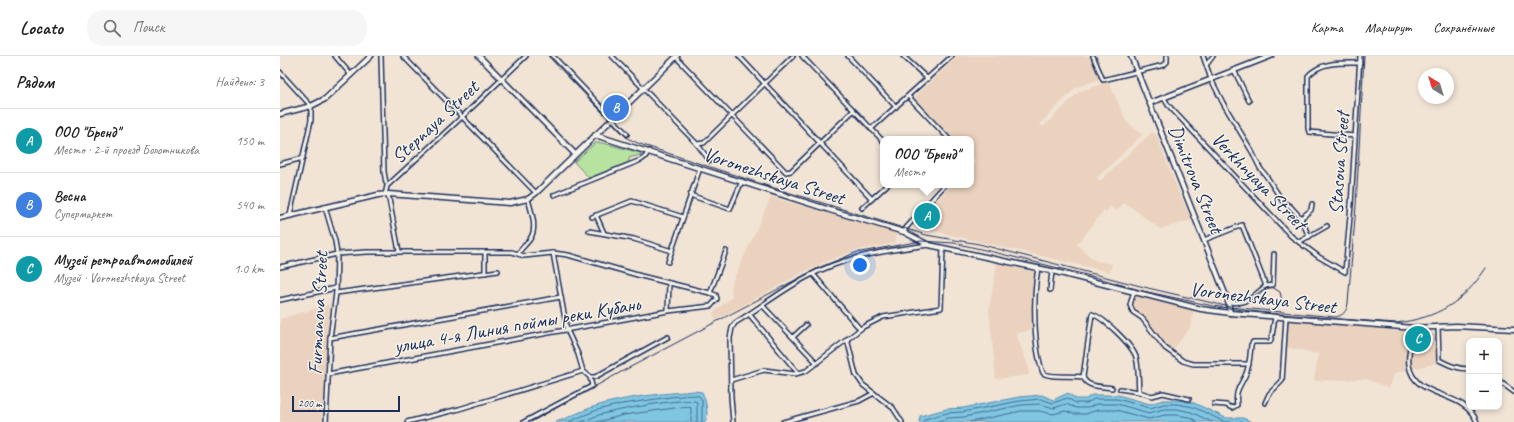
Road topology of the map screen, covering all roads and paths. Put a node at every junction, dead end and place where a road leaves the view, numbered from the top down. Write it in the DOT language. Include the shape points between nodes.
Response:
graph roads {
  1 [pos="335,56"];
  2 [pos="371,56"];
  3 [pos="380,56"];
  4 [pos="403,56"];
  5 [pos="479,56"];
  6 [pos="526,56"];
  7 [pos="553,56"];
  8 [pos="612,56"];
  9 [pos="676,56"];
  10 [pos="739,56"];
  11 [pos="793,56"];
  12 [pos="802,56"];
  13 [pos="848,56"];
  14 [pos="903,56"];
  15 [pos="952,56"];
  16 [pos="1093,56"];
  17 [pos="1131,56"];
  18 [pos="1167,56"];
  19 [pos="1203,56"];
  20 [pos="1213,56"];
  21 [pos="1271,56"];
  22 [pos="1360,56"];
  23 [pos="1360,63"];
  24 [pos="1207,64"];
  25 [pos="1234,70"];
  26 [pos="280,72"];
  27 [pos="1137,72"];
  28 [pos="351,75"];
  29 [pos="502,79"];
  30 [pos="928,79"];
  31 [pos="1211,79"];
  32 [pos="765,83"];
  33 [pos="642,88"];
  34 [pos="908,96"];
  35 [pos="1164,98"];
  36 [pos="1249,101"];
  37 [pos="1150,103"];
  38 [pos="311,106"];
  39 [pos="896,107"];
  40 [pos="854,111"];
  41 [pos="280,114"];
  42 [pos="731,115"];
  43 [pos="462,117"];
  44 [pos="611,118"];
  45 [pos="871,129"];
  46 [pos="627,134"];
  47 [pos="595,135"];
  48 [pos="946,136"];
  49 [pos="1355,136"];
  50 [pos="880,139"];
  51 [pos="820,142"];
  52 [pos="697,144"];
  53 [pos="649,151"];
  54 [pos="575,154"];
  55 [pos="303,158"];
  56 [pos="710,161"];
  57 [pos="280,164"];
  58 [pos="700,168"];
  59 [pos="742,182"];
  60 [pos="386,183"];
  61 [pos="884,188"];
  62 [pos="942,188"];
  63 [pos="536,193"];
  64 [pos="387,194"];
  65 [pos="554,195"];
  66 [pos="690,195"];
  67 [pos="528,199"];
  68 [pos="872,199"];
  69 [pos="1312,204"];
  70 [pos="325,207"];
  71 [pos="862,208"];
  72 [pos="290,215"];
  73 [pos="596,215"];
  74 [pos="592,217"];
  75 [pos="683,217"];
  76 [pos="280,218"];
  77 [pos="1301,218"];
  78 [pos="1327,226"];
  79 [pos="590,231"];
  80 [pos="904,232"];
  81 [pos="604,233"];
  82 [pos="1309,237"];
  83 [pos="1204,240"];
  84 [pos="1299,242"];
  85 [pos="929,245"];
  86 [pos="943,248"];
  87 [pos="398,251"];
  88 [pos="672,251"];
  89 [pos="726,251"];
  90 [pos="485,253"];
  91 [pos="553,253"];
  92 [pos="337,254"];
  93 [pos="518,254"];
  94 [pos="1274,254"];
  95 [pos="668,262"];
  96 [pos="280,267"];
  97 [pos="1038,268"];
  98 [pos="1052,271"];
  99 [pos="498,272"];
  100 [pos="1345,272"];
  101 [pos="485,273"];
  102 [pos="814,274"];
  103 [pos="670,283"];
  104 [pos="1266,286"];
  105 [pos="336,288"];
  106 [pos="1050,290"];
  107 [pos="1134,291"];
  108 [pos="336,293"];
  109 [pos="710,293"];
  110 [pos="561,296"];
  111 [pos="280,300"];
  112 [pos="1229,302"];
  113 [pos="763,306"];
  114 [pos="668,311"];
  115 [pos="1230,313"];
  116 [pos="749,314"];
  117 [pos="1275,317"];
  118 [pos="1286,318"];
  119 [pos="806,325"];
  120 [pos="1438,327"];
  121 [pos="860,328"];
  122 [pos="1414,328"];
  123 [pos="1514,329"];
  124 [pos="567,330"];
  125 [pos="668,337"];
  126 [pos="793,337"];
  127 [pos="330,338"];
  128 [pos="847,339"];
  129 [pos="817,363"];
  130 [pos="1249,364"];
  131 [pos="1466,369"];
  132 [pos="583,371"];
  133 [pos="798,373"];
  134 [pos="328,374"];
  135 [pos="590,376"];
  136 [pos="1083,377"];
  137 [pos="731,380"];
  138 [pos="1502,383"];
  139 [pos="1112,388"];
  140 [pos="1120,389"];
  141 [pos="1139,392"];
  142 [pos="1514,392"];
  143 [pos="874,393"];
  144 [pos="1189,399"];
  145 [pos="1265,403"];
  146 [pos="1214,404"];
  147 [pos="326,422"];
  148 [pos="407,422"];
  149 [pos="524,422"];
  150 [pos="733,422"];
  151 [pos="783,422"];
  152 [pos="902,422"];
  153 [pos="1477,422"];
  1 -- 28 [label="street"];
  2 -- 28 [label="street"];
  3 -- 60 [label="street"];
  4 -- 43 [label="street"];
  5 -- 29 [label="street"];
  6 -- 29 [label="street, Stepnaya Street"];
  7 -- 44 [label="street"];
  8 -- 33 [label="street"];
  9 -- 33 [label="street"];
  9 -- 42 [label="street"];
  10 -- 32 [label="street"];
  11 -- 32 [label="street"];
  12 -- 40 [label="street"];
  13 -- 39 [label="street"];
  14 -- 30 [label="street"];
  15 -- 30 [label="street"];
  16 -- 27 [label="street" via="1103,80"];
  17 -- 27 [label="street, Dimitrova Street"];
  18 -- 27 [label="street" via="1164,65"];
  19 -- 24 [label="street"];
  20 -- 24 [label="street"];
  21 -- 25 [label="street"];
  22 -- 23 [label="street, Stasova Street"];
  23 -- 49 [label="street, Stasova Street"];
  23 -- 49 [label="street" via="1330,64 1311,72 1308,76 1310,132"];
  24 -- 31 [label="street"];
  25 -- 31 [label="street"];
  25 -- 36 [label="street"];
  26 -- 38 [label="street"];
  27 -- 37 [label="street, Dimitrova Street"];
  28 -- 38 [label="street" via="325,99"];
  29 -- 43 [label="street, Stepnaya Street"];
  29 -- 54 [label="street"];
  30 -- 34 [label="street"];
  31 -- 35 [label="street"];
  31 -- 77 [label="street" via="1260,168 1283,202"];
  32 -- 42 [label="street"];
  32 -- 51 [label="street"];
  33 -- 44 [label="street"];
  33 -- 52 [label="street"];
  34 -- 39 [label="street"];
  34 -- 48 [label="street"];
  35 -- 37 [label="street"];
  35 -- 84 [label="street, Verkhnyaya Street" via="1211,152"];
  37 -- 83 [label="street, Dimitrova Street"];
  38 -- 41 [label="street"];
  38 -- 55 [label="street" via="312,120"];
  39 -- 45 [label="street"];
  40 -- 45 [label="street"];
  40 -- 51 [label="street"];
  42 -- 51 [label="street" via="788,172"];
  42 -- 52 [label="street" via="704,142"];
  43 -- 63 [label="street"];
  43 -- 64 [label="street, Stepnaya Street" via="387,186"];
  44 -- 46 [label="street"];
  44 -- 47 [label="street"];
  45 -- 50 [label="street"];
  47 -- 53 [label="street, Voronezhskaya Street"];
  47 -- 54 [label="street"];
  49 -- 100 [label="street, Stasova Street"];
  51 -- 68 [label="street"];
  52 -- 56 [label="street"];
  53 -- 58 [label="street, Voronezhskaya Street"];
  53 -- 65 [label="street" via="641,160"];
  54 -- 63 [label="street"];
  55 -- 57 [label="street"];
  55 -- 72 [label="street"];
  58 -- 59 [label="street, Voronezhskaya Street"];
  58 -- 66 [label="street"];
  59 -- 66 [label="street" via="730,209"];
  59 -- 80 [label="street, Voronezhskaya Street"];
  61 -- 68 [label="street"];
  62 -- 80 [label="street"];
  63 -- 67 [label="street"];
  64 -- 67 [label="street" via="510,203"];
  64 -- 70 [label="street"];
  64 -- 87 [label="street"];
  66 -- 75 [label="street"];
  67 -- 93 [label="street" via="534,226 531,238"];
  68 -- 71 [label="street"];
  69 -- 77 [label="street" via="1311,210"];
  70 -- 72 [label="street"];
  70 -- 92 [label="street, Furmanova Street"];
  72 -- 76 [label="street"];
  73 -- 74 [label="street"];
  73 -- 75 [label="street" via="632,201"];
  73 -- 81 [label="street"];
  75 -- 88 [label="street"];
  77 -- 82 [label="street"];
  78 -- 82 [label="street"];
  79 -- 81 [label="street"];
  80 -- 85 [label="street, Voronezhskaya Street"];
  81 -- 88 [label="street"];
  82 -- 84 [label="street"];
  83 -- 104 [label="street" via="1242,225"];
  83 -- 112 [label="street, Dimitrova Street"];
  84 -- 100 [label="street, Verkhnyaya Street"];
  85 -- 86 [label="street, Voronezhskaya Street"];
  85 -- 102 [label="street" via="857,258"];
  86 -- 97 [label="street, Voronezhskaya Street"];
  86 -- 121 [label="street" via="941,308 883,317"];
  87 -- 90 [label="street"];
  87 -- 92 [label="street"];
  88 -- 95 [label="street"];
  89 -- 109 [label="street"];
  90 -- 93 [label="street"];
  90 -- 101 [label="street"];
  91 -- 93 [label="street" via="524,256"];
  91 -- 103 [label="street"];
  91 -- 110 [label="street"];
  92 -- 96 [label="street"];
  92 -- 105 [label="street, Furmanova Street"];
  94 -- 104 [label="street" via="1273,284"];
  97 -- 98 [label="street, Voronezhskaya Street"];
  97 -- 136 [label="street" via="1035,281 1036,346 1043,373 1047,376"];
  98 -- 106 [label="street"];
  98 -- 107 [label="street, Voronezhskaya Street"];
  99 -- 101 [label="street"];
  101 -- 108 [label="street"];
  102 -- 113 [label="street"];
  102 -- 121 [label="street"];
  103 -- 109 [label="street"];
  103 -- 114 [label="street"];
  104 -- 112 [label="street" via="1248,301 1241,304"];
  105 -- 108 [label="street, Furmanova Street"];
  105 -- 111 [label="street"];
  107 -- 115 [label="street, Voronezhskaya Street" via="1201,309"];
  107 -- 130 [label="street" via="1130,305 1133,312 1142,318 1169,352 1183,361 1193,364"];
  108 -- 127 [label="street, Furmanova Street"];
  109 -- 114 [label="street, улица 4-я Линия поймы реки Кубань" via="716,295 717,299 711,306"];
  110 -- 124 [label="street"];
  110 -- 127 [label="street"];
  112 -- 115 [label="street, Dimitrova Street"];
  113 -- 116 [label="street"];
  113 -- 126 [label="street"];
  114 -- 124 [label="street, улица 4-я Линия поймы реки Кубань"];
  115 -- 117 [label="street, Voronezhskaya Street"];
  116 -- 133 [label="street"];
  116 -- 137 [label="street" via="732,328"];
  117 -- 118 [label="street, Voronezhskaya Street"];
  117 -- 130 [label="street" via="1272,340 1254,342 1251,345"];
  118 -- 122 [label="street, Voronezhskaya Street"];
  118 -- 145 [label="street" via="1282,381 1269,394"];
  119 -- 126 [label="street"];
  120 -- 122 [label="street, Voronezhskaya Street"];
  120 -- 123 [label="street, Voronezhskaya Street"];
  120 -- 131 [label="street" via="1439,360"];
  121 -- 128 [label="street"];
  122 -- 153 [label="street" via="1408,364 1412,375 1424,387 1454,399 1469,410"];
  124 -- 132 [label="street"];
  124 -- 134 [label="street, улица 4-я Линия поймы реки Кубань"];
  125 -- 135 [label="street" via="596,378"];
  126 -- 129 [label="street"];
  127 -- 134 [label="street, Furmanova Street"];
  128 -- 129 [label="street"];
  128 -- 143 [label="street" via="856,375"];
  129 -- 133 [label="street"];
  130 -- 146 [label="street" via="1237,392 1237,406 1232,408"];
  132 -- 135 [label="street"];
  132 -- 148 [label="street"];
  133 -- 137 [label="street" via="764,370"];
  134 -- 147 [label="street, Furmanova Street"];
  135 -- 149 [label="street" via="592,386"];
  136 -- 139 [label="street" via="1089,385"];
  136 -- 141 [label="street" via="1092,314 1114,329 1134,353"];
  137 -- 150 [label="street"];
  138 -- 142 [label="street"];
  140 -- 141 [label="street"];
  141 -- 144 [label="street" via="1152,396 1163,393"];
  143 -- 151 [label="street" via="859,401"];
  143 -- 152 [label="street" via="893,408"];
}
